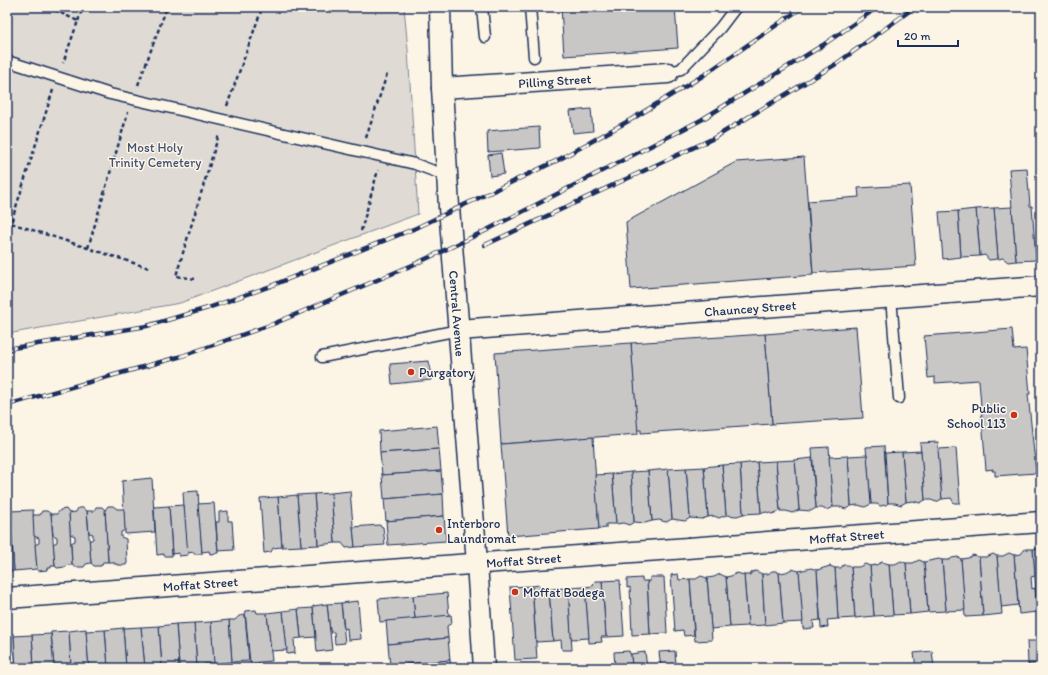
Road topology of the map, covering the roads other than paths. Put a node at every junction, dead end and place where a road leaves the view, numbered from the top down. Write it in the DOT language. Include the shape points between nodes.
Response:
graph roads {
  1 [pos="440,7"];
  2 [pos="482,7"];
  3 [pos="530,7"];
  4 [pos="736,7"];
  5 [pos="485,37"];
  6 [pos="534,57"];
  7 [pos="7,61"];
  8 [pos="668,73"];
  9 [pos="442,88"];
  10 [pos="447,176"];
  11 [pos="1041,286"];
  12 [pos="891,297"];
  13 [pos="459,330"];
  14 [pos="322,356"];
  15 [pos="899,398"];
  16 [pos="1041,522"];
  17 [pos="478,563"];
  18 [pos="7,598"];
  19 [pos="484,668"];
  1 -- 9 [label="street, Central Avenue"];
  2 -- 5 [label="lane"];
  3 -- 6 [label="lane"];
  4 -- 8 [label="lane" via="681,69"];
  7 -- 10 [label="lane" via="131,103 221,125 382,156 415,164"];
  8 -- 9 [label="street, Pilling Street"];
  9 -- 10 [label="street, Central Avenue"];
  10 -- 13 [label="street, Central Avenue"];
  11 -- 12 [label="street, Chauncey Street"];
  12 -- 13 [label="street, Chauncey Street"];
  12 -- 15 [label="lane"];
  13 -- 14 [label="lane"];
  13 -- 17 [label="street, Central Avenue"];
  16 -- 17 [label="street, Moffat Street"];
  17 -- 18 [label="street, Moffat Street"];
  17 -- 19 [label="street, Central Avenue"];
}
